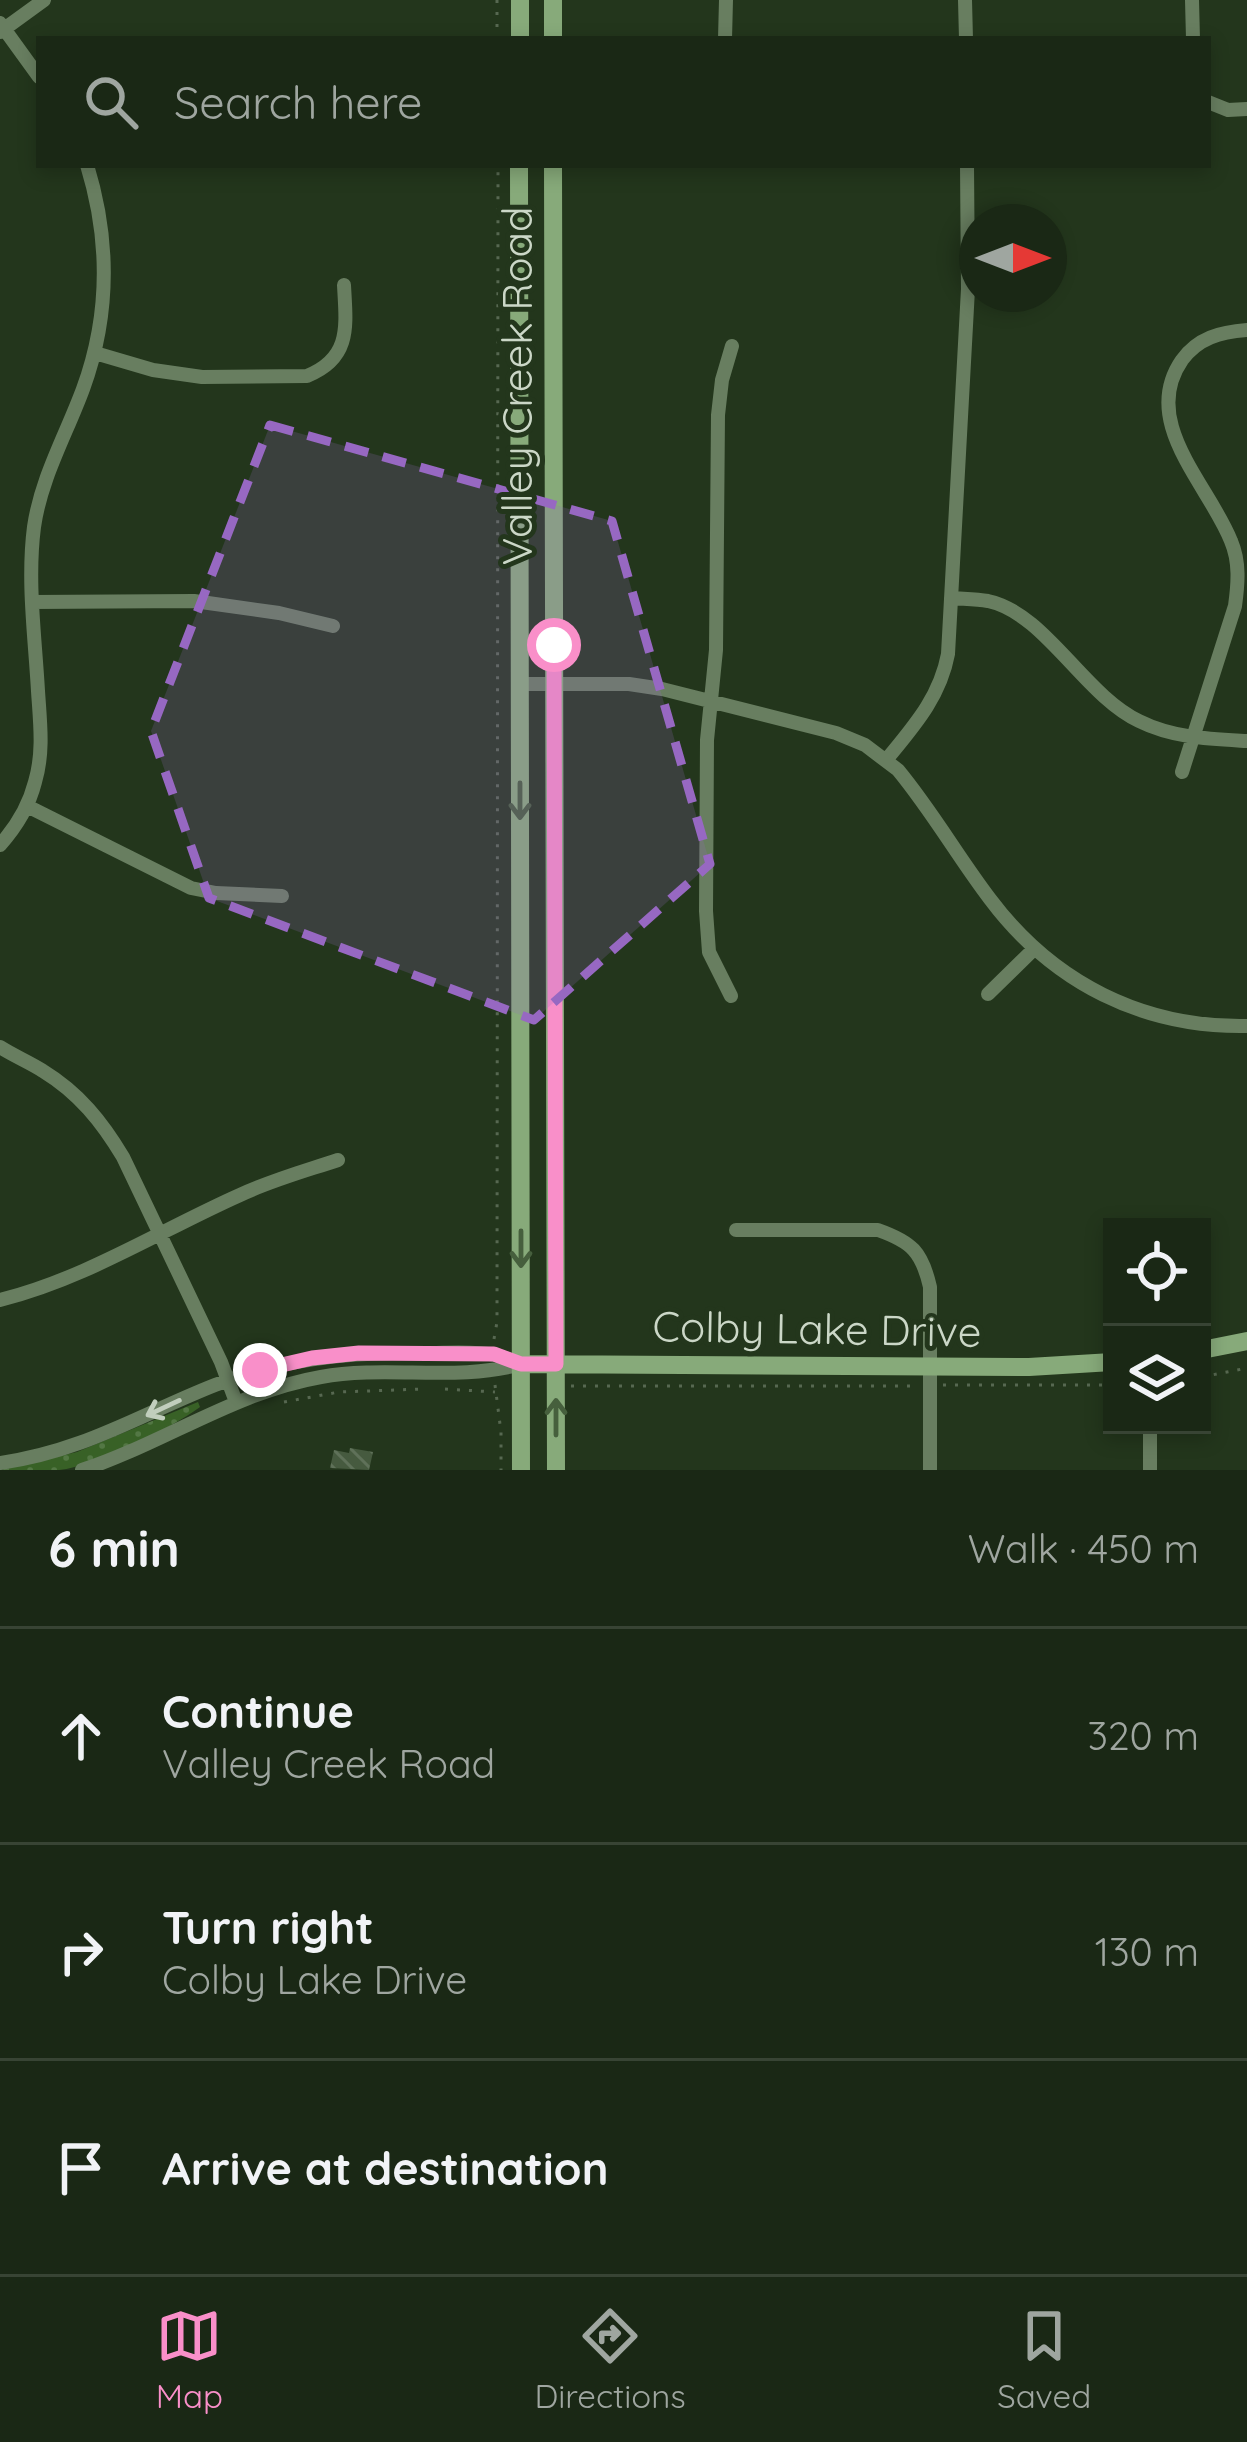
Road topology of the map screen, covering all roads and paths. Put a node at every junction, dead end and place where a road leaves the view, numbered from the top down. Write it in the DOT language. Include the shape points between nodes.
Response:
graph roads {
  1 [pos="44,0"];
  2 [pos="497,0"];
  3 [pos="520,0"];
  4 [pos="554,0"];
  5 [pos="726,0"];
  6 [pos="965,0"];
  7 [pos="1192,0"];
  8 [pos="2,28"];
  9 [pos="497,36"];
  10 [pos="520,36"];
  11 [pos="553,36"];
  12 [pos="725,36"];
  13 [pos="966,36"];
  14 [pos="1193,36"];
  15 [pos="36,73"];
  16 [pos="1211,102"];
  17 [pos="1247,109"];
  18 [pos="88,168"];
  19 [pos="497,168"];
  20 [pos="519,168"];
  21 [pos="553,168"];
  22 [pos="967,168"];
  23 [pos="344,285"];
  24 [pos="1247,330"];
  25 [pos="732,346"];
  26 [pos="94,353"];
  27 [pos="1247,536"];
  28 [pos="1231,540"];
  29 [pos="951,598"];
  30 [pos="32,602"];
  31 [pos="333,626"];
  32 [pos="520,683"];
  33 [pos="554,683"];
  34 [pos="709,702"];
  35 [pos="1193,738"];
  36 [pos="1247,741"];
  37 [pos="887,759"];
  38 [pos="1182,772"];
  39 [pos="27,806"];
  40 [pos="0,845"];
  41 [pos="282,896"];
  42 [pos="1034,949"];
  43 [pos="988,994"];
  44 [pos="730,996"];
  45 [pos="1247,1026"];
  46 [pos="0,1047"];
  47 [pos="338,1160"];
  48 [pos="736,1230"];
  49 [pos="160,1234"];
  50 [pos="0,1300"];
  51 [pos="494,1336"];
  52 [pos="1247,1341"];
  53 [pos="1211,1348"];
  54 [pos="1103,1363"];
  55 [pos="521,1364"];
  56 [pos="556,1364"];
  57 [pos="930,1367"];
  58 [pos="1247,1369"];
  59 [pos="1211,1375"];
  60 [pos="228,1380"];
  61 [pos="1103,1384"];
  62 [pos="580,1385"];
  63 [pos="943,1385"];
  64 [pos="917,1386"];
  65 [pos="432,1388"];
  66 [pos="441,1388"];
  67 [pos="236,1402"];
  68 [pos="279,1404"];
  69 [pos="1150,1434"];
  70 [pos="0,1463"];
  71 [pos="82,1470"];
  72 [pos="501,1470"];
  73 [pos="521,1470"];
  74 [pos="556,1470"];
  75 [pos="929,1470"];
  76 [pos="1150,1470"];
  1 -- 8 [label="street"];
  2 -- 9 [label="path"];
  3 -- 10 [label="main road"];
  4 -- 11 [label="main road"];
  5 -- 12 [label="street"];
  6 -- 13 [label="street"];
  7 -- 14 [label="street"];
  8 -- 15 [label="street"];
  16 -- 17 [label="street"];
  18 -- 26 [label="street" via="105,265"];
  19 -- 51 [label="path"];
  20 -- 32 [label="main road, Valley Creek Road"];
  21 -- 33 [label="main road, Valley Creek Road"];
  22 -- 29 [label="street"];
  23 -- 26 [label="street" via="342,345 308,376 202,377"];
  24 -- 28 [label="street" via="1192,336 1168,392 1178,445"];
  25 -- 34 [label="street" via="718,416"];
  26 -- 30 [label="street" via="43,490"];
  27 -- 28 [label="street"];
  28 -- 35 [label="street" via="1235,606"];
  29 -- 35 [label="street" via="1004,607 1118,709"];
  29 -- 37 [label="street" via="944,674"];
  30 -- 31 [label="street" via="194,601"];
  30 -- 39 [label="street" via="40,760"];
  32 -- 33 [label="street"];
  32 -- 55 [label="main road, Valley Creek Road, one-way"];
  33 -- 34 [label="street" via="629,684"];
  33 -- 56 [label="main road, Valley Creek Road"];
  34 -- 37 [label="street" via="836,733"];
  34 -- 44 [label="street" via="706,911 709,952"];
  35 -- 36 [label="street"];
  35 -- 38 [label="street"];
  37 -- 42 [label="street"];
  39 -- 40 [label="street"];
  39 -- 41 [label="street" via="191,888"];
  42 -- 43 [label="street"];
  42 -- 45 [label="street" via="1141,1011"];
  46 -- 49 [label="street" via="88,1107"];
  47 -- 49 [label="street"];
  48 -- 57 [label="street" via="878,1230 917,1251 929,1287"];
  49 -- 50 [label="street"];
  49 -- 60 [label="street"];
  52 -- 53 [label="main road"];
  54 -- 57 [label="main road, Colby Lake Drive"];
  55 -- 56 [label="main road, Colby Lake Drive"];
  55 -- 60 [label="street, Colby Lake Drive" via="494,1354 349,1354"];
  55 -- 67 [label="street, Colby Lake Drive" via="495,1372 323,1376"];
  55 -- 73 [label="main road, Valley Creek Road"];
  56 -- 57 [label="main road, Colby Lake Drive"];
  74 -- 56 [label="main road, Valley Creek Road, one-way"];
  57 -- 75 [label="street"];
  58 -- 59 [label="path"];
  60 -- 67 [label="street"];
  60 -- 70 [label="street, Colby Lake Drive, one-way" via="87,1442"];
  61 -- 63 [label="path"];
  62 -- 64 [label="path"];
  65 -- 68 [label="path"];
  66 -- 72 [label="path" via="496,1392"];
  67 -- 71 [label="street, Colby Lake Drive"];
  69 -- 76 [label="street"];
}
